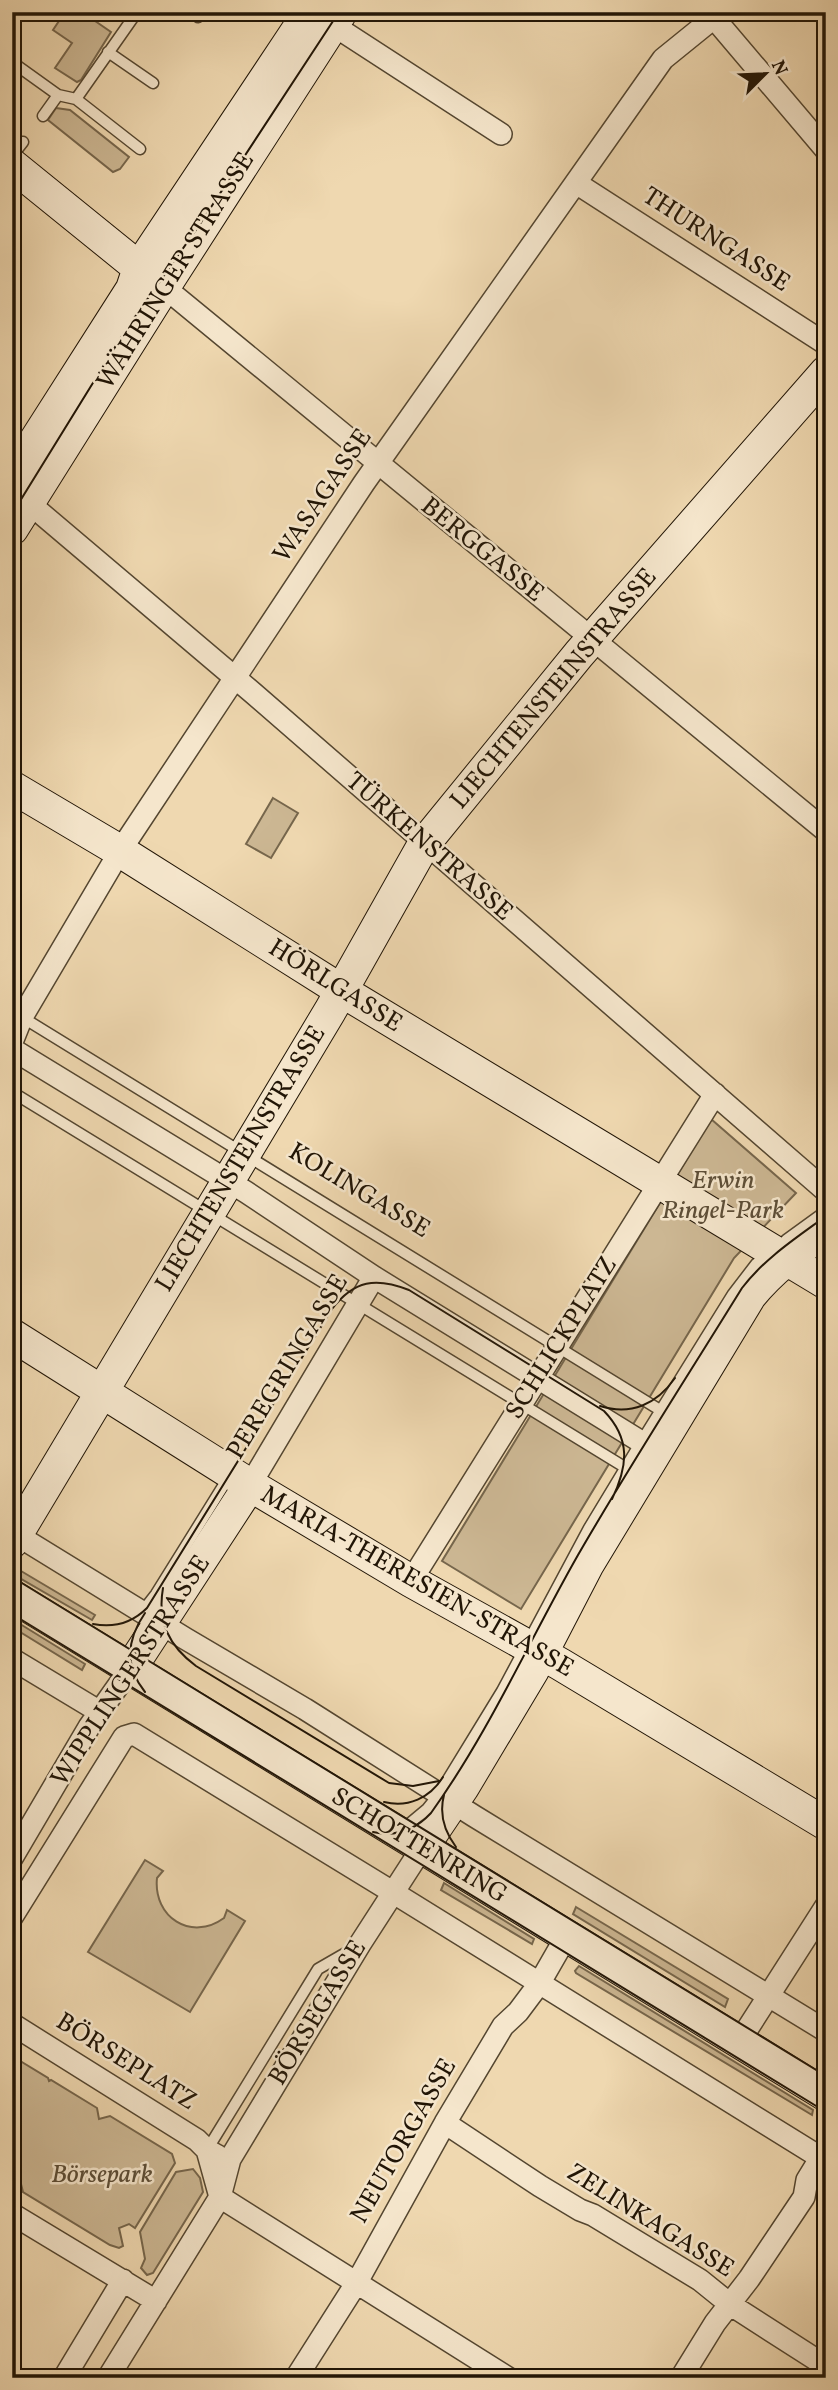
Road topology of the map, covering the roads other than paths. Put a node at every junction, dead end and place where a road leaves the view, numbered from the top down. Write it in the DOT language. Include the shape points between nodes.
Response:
graph roads {
  1 [pos="137,12"];
  2 [pos="330,15"];
  3 [pos="717,15"];
  4 [pos="107,52"];
  5 [pos="12,62"];
  6 [pos="153,83"];
  7 [pos="58,95"];
  8 [pos="76,99"];
  9 [pos="43,116"];
  10 [pos="500,134"];
  11 [pos="140,149"];
  12 [pos="826,150"];
  13 [pos="18,154"];
  14 [pos="12,156"];
  15 [pos="576,183"];
  16 [pos="154,272"];
  17 [pos="826,344"];
  18 [pos="826,372"];
  19 [pos="377,464"];
  20 [pos="12,477"];
  21 [pos="21,517"];
  22 [pos="592,640"];
  23 [pos="234,678"];
  24 [pos="12,787"];
  25 [pos="826,831"];
  26 [pos="424,844"];
  27 [pos="120,851"];
  28 [pos="341,991"];
  29 [pos="17,1014"];
  30 [pos="12,1042"];
  31 [pos="12,1049"];
  32 [pos="12,1092"];
  33 [pos="715,1094"];
  34 [pos="244,1154"];
  35 [pos="228,1181"];
  36 [pos="659,1183"];
  37 [pos="826,1191"];
  38 [pos="826,1211"];
  39 [pos="209,1213"];
  40 [pos="826,1230"];
  41 [pos="778,1255"];
  42 [pos="374,1277"];
  43 [pos="826,1283"];
  44 [pos="357,1304"];
  45 [pos="12,1335"];
  46 [pos="558,1345"];
  47 [pos="538,1376"];
  48 [pos="102,1392"];
  49 [pos="521,1404"];
  50 [pos="668,1415"];
  51 [pos="649,1446"];
  52 [pos="633,1473"];
  53 [pos="241,1479"];
  54 [pos="14,1536"];
  55 [pos="417,1571"];
  56 [pos="12,1596"];
  57 [pos="152,1618"];
  58 [pos="533,1651"];
  59 [pos="12,1660"];
  60 [pos="130,1669"];
  61 [pos="100,1712"];
  62 [pos="134,1734"];
  63 [pos="446,1798"];
  64 [pos="826,1824"];
  65 [pos="410,1841"];
  66 [pos="12,1858"];
  67 [pos="394,1892"];
  68 [pos="826,1906"];
  69 [pos="12,1917"];
  70 [pos="566,1937"];
  71 [pos="360,1944"];
  72 [pos="539,1984"];
  73 [pos="769,1996"];
  74 [pos="12,2024"];
  75 [pos="826,2031"];
  76 [pos="739,2042"];
  77 [pos="826,2095"];
  78 [pos="444,2123"];
  79 [pos="207,2150"];
  80 [pos="824,2156"];
  81 [pos="230,2159"];
  82 [pos="220,2197"];
  83 [pos="12,2214"];
  84 [pos="123,2280"];
  85 [pos="357,2282"];
  86 [pos="156,2301"];
  87 [pos="731,2305"];
  88 [pos="826,2366"];
  89 [pos="115,2375"];
  90 [pos="64,2378"];
  91 [pos="296,2378"];
  92 [pos="508,2378"];
  93 [pos="681,2378"];
  1 -- 4 [label="lane"];
  2 -- 10 [label="street"];
  2 -- 16 [label="main road, WÄHRINGER STRASSE" via="299,28"];
  3 -- 12 [label="street"];
  3 -- 15 [label="street, WASAGASSE" via="663,59"];
  4 -- 6 [label="lane"];
  4 -- 8 [label="lane"];
  5 -- 7 [label="lane"];
  7 -- 8 [label="lane"];
  7 -- 9 [label="lane"];
  8 -- 11 [label="lane"];
  13 -- 14 [label="lane"];
  13 -- 16 [label="main road"];
  15 -- 17 [label="street, THURNGASSE"];
  15 -- 19 [label="street, WASAGASSE"];
  16 -- 19 [label="street, BERGGASSE"];
  16 -- 20 [label="main road, WÄHRINGER STRASSE" via="132,289"];
  16 -- 21 [label="main road, WÄHRINGER STRASSE"];
  18 -- 22 [label="main road, LIECHTENSTEINSTRASSE"];
  19 -- 22 [label="street, BERGGASSE"];
  19 -- 23 [label="street, WASAGASSE"];
  21 -- 23 [label="street, TÜRKENSTRASSE"];
  22 -- 25 [label="street, BERGGASSE"];
  22 -- 26 [label="main road, LIECHTENSTEINSTRASSE"];
  23 -- 26 [label="street, TÜRKENSTRASSE"];
  23 -- 27 [label="street, WASAGASSE"];
  24 -- 27 [label="main road, HÖRLGASSE"];
  26 -- 28 [label="main road, LIECHTENSTEINSTRASSE"];
  26 -- 33 [label="street, TÜRKENSTRASSE"];
  27 -- 28 [label="main road, HÖRLGASSE"];
  27 -- 29 [label="street, WASAGASSE"];
  28 -- 34 [label="main road, LIECHTENSTEINSTRASSE"];
  28 -- 36 [label="main road, HÖRLGASSE"];
  29 -- 30 [label="street, WASAGASSE"];
  29 -- 34 [label="lane, KOLINGASSE"];
  31 -- 35 [label="street"];
  32 -- 39 [label="lane"];
  33 -- 36 [label="street, SCHLICKPLATZ"];
  33 -- 37 [label="street, TÜRKENSTRASSE"];
  34 -- 35 [label="main road, LIECHTENSTEINSTRASSE"];
  34 -- 46 [label="lane, KOLINGASSE"];
  35 -- 39 [label="main road, LIECHTENSTEINSTRASSE"];
  35 -- 42 [label="street"];
  36 -- 41 [label="main road"];
  36 -- 46 [label="street, SCHLICKPLATZ"];
  38 -- 41 [label="lane"];
  39 -- 44 [label="lane"];
  39 -- 48 [label="main road, LIECHTENSTEINSTRASSE"];
  40 -- 41 [label="main road"];
  41 -- 43 [label="main road"];
  41 -- 50 [label="main road"];
  42 -- 44 [label="street, PEREGRINGASSE"];
  42 -- 47 [label="street"];
  44 -- 49 [label="lane"];
  44 -- 53 [label="street, PEREGRINGASSE"];
  45 -- 48 [label="main road, MARIA-THERESIEN-STRASSE"];
  46 -- 47 [label="street, SCHLICKPLATZ"];
  46 -- 50 [label="lane, KOLINGASSE"];
  47 -- 49 [label="street, SCHLICKPLATZ"];
  47 -- 51 [label="street"];
  48 -- 53 [label="main road, MARIA-THERESIEN-STRASSE"];
  48 -- 54 [label="main road, LIECHTENSTEINSTRASSE"];
  49 -- 52 [label="lane"];
  49 -- 55 [label="street, SCHLICKPLATZ"];
  50 -- 51 [label="main road"];
  51 -- 52 [label="main road"];
  52 -- 58 [label="main road" via="588,1564"];
  53 -- 55 [label="main road, MARIA-THERESIEN-STRASSE"];
  53 -- 57 [label="main road, WIPPLINGERSTRASSE"];
  54 -- 57 [label="street, SCHOTTENRING"];
  55 -- 58 [label="main road, MARIA-THERESIEN-STRASSE"];
  56 -- 60 [label="main road, SCHOTTENRING"];
  57 -- 60 [label="main road, WIPPLINGERSTRASSE"];
  57 -- 63 [label="street, SCHOTTENRING"];
  58 -- 63 [label="main road, BÖRSEGASSE"];
  58 -- 64 [label="main road, MARIA-THERESIEN-STRASSE"];
  59 -- 61 [label="street"];
  60 -- 61 [label="street, WIPPLINGERSTRASSE"];
  60 -- 65 [label="main road, SCHOTTENRING"];
  61 -- 66 [label="street, WIPPLINGERSTRASSE"];
  62 -- 67 [label="street, SCHOTTENRING"];
  62 -- 69 [label="street, WIPPLINGERSTRASSE" via="124,1737"];
  63 -- 65 [label="main road, BÖRSEGASSE"];
  63 -- 73 [label="street, SCHOTTENRING"];
  65 -- 67 [label="street, BÖRSEGASSE"];
  65 -- 70 [label="main road, SCHOTTENRING"];
  67 -- 71 [label="street, BÖRSEGASSE"];
  67 -- 72 [label="street, SCHOTTENRING"];
  68 -- 73 [label="street"];
  70 -- 72 [label="street, NEUTORGASSE"];
  70 -- 76 [label="main road, SCHOTTENRING"];
  71 -- 79 [label="lane" via="318,1969"];
  71 -- 81 [label="street, BÖRSEGASSE"];
  72 -- 78 [label="street, NEUTORGASSE" via="503,2026"];
  72 -- 80 [label="street, SCHOTTENRING"];
  73 -- 75 [label="street, SCHOTTENRING"];
  73 -- 76 [label="street"];
  74 -- 79 [label="street, BÖRSEPLATZ"];
  76 -- 77 [label="main road, SCHOTTENRING"];
  78 -- 85 [label="street, NEUTORGASSE"];
  78 -- 87 [label="street, ZELINKAGASSE" via="540,2186 700,2280"];
  79 -- 81 [label="street, BÖRSEPLATZ"];
  79 -- 82 [label="street, BÖRSEPLATZ"];
  80 -- 87 [label="street" via="807,2180 804,2197"];
  81 -- 82 [label="street, BÖRSEGASSE"];
  82 -- 85 [label="street"];
  82 -- 86 [label="street, BÖRSEGASSE"];
  83 -- 84 [label="street"];
  84 -- 86 [label="street"];
  84 -- 90 [label="street"];
  85 -- 91 [label="street, NEUTORGASSE"];
  85 -- 92 [label="street"];
  86 -- 89 [label="street, BÖRSEGASSE"];
  87 -- 88 [label="street, ZELINKAGASSE"];
  87 -- 93 [label="street"];
}
